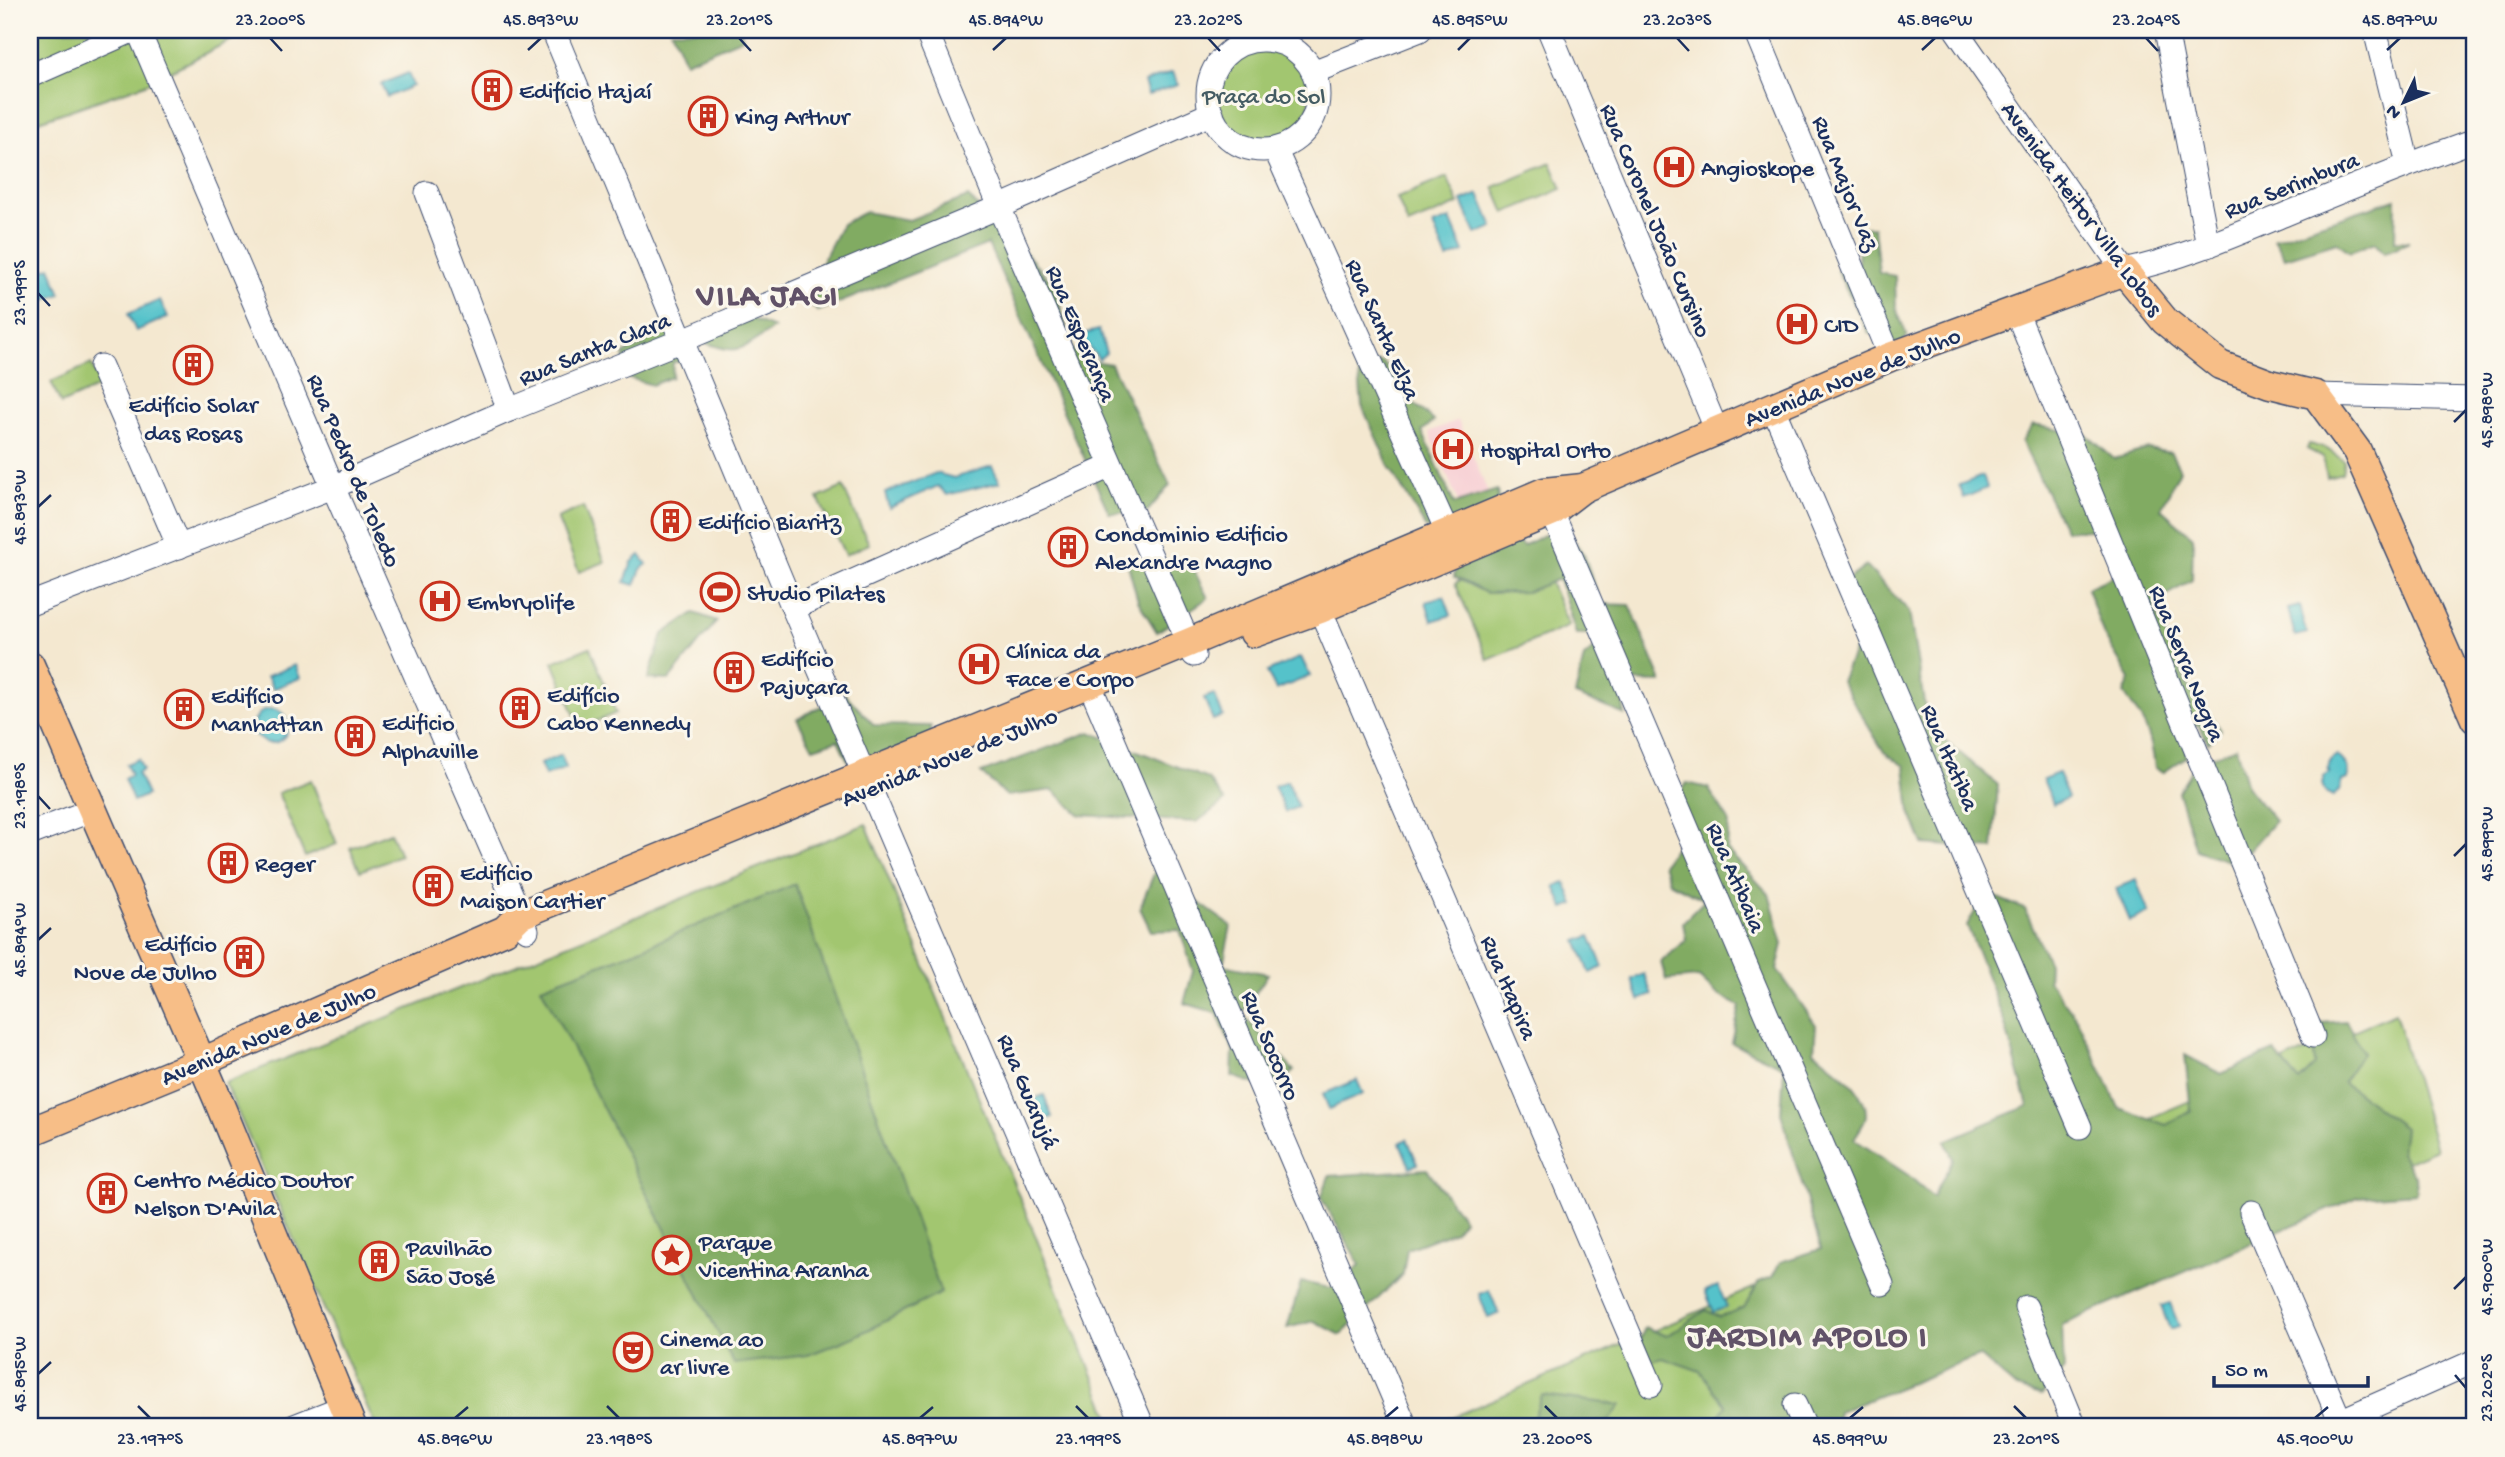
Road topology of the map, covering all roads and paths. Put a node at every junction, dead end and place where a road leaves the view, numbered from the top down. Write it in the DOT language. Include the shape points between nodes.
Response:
graph roads {
  1 [pos="136,30"];
  2 [pos="553,30"];
  3 [pos="926,30"];
  4 [pos="1420,30"];
  5 [pos="1549,30"];
  6 [pos="1755,30"];
  7 [pos="1956,30"];
  8 [pos="2166,30"];
  9 [pos="2375,30"];
  10 [pos="1230,39"];
  11 [pos="1313,72"];
  12 [pos="30,76"];
  13 [pos="1212,113"];
  14 [pos="2475,140"];
  15 [pos="1275,149"];
  16 [pos="2408,164"];
  17 [pos="427,193"];
  18 [pos="999,207"];
  19 [pos="2208,246"];
  20 [pos="2124,271"];
  21 [pos="2012,312"];
  22 [pos="683,340"];
  23 [pos="1890,357"];
  24 [pos="102,366"];
  25 [pos="2316,395"];
  26 [pos="2475,399"];
  27 [pos="1773,408"];
  28 [pos="509,410"];
  29 [pos="1717,431"];
  30 [pos="1111,466"];
  31 [pos="333,487"];
  32 [pos="1548,502"];
  33 [pos="1447,531"];
  34 [pos="179,547"];
  35 [pos="30,604"];
  36 [pos="793,608"];
  37 [pos="1320,609"];
  38 [pos="1191,649"];
  39 [pos="30,665"];
  40 [pos="1092,690"];
  41 [pos="2474,716"];
  42 [pos="869,782"];
  43 [pos="92,810"];
  44 [pos="30,834"];
  45 [pos="517,925"];
  46 [pos="2313,1036"];
  47 [pos="202,1062"];
  48 [pos="2080,1127"];
  49 [pos="30,1132"];
  50 [pos="2251,1212"];
  51 [pos="1882,1284"];
  52 [pos="2026,1307"];
  53 [pos="2475,1361"];
  54 [pos="1651,1384"];
  55 [pos="1795,1405"];
  56 [pos="348,1417"];
  57 [pos="2342,1424"];
  58 [pos="292,1427"];
  59 [pos="1143,1427"];
  60 [pos="1406,1427"];
  61 [pos="1805,1427"];
  62 [pos="2075,1427"];
  1 -- 12 [label="street"];
  1 -- 31 [label="street, Rua Pedro de Toledo"];
  2 -- 22 [label="street, Rua Guarujá"];
  3 -- 18 [label="street, Rua Esperança"];
  4 -- 11 [label="street"];
  5 -- 29 [label="street, Rua Coronel João Cursino"];
  6 -- 23 [label="street, Rua Major Vaz"];
  7 -- 20 [label="street, Avenida Heitor Villa Lobos"];
  8 -- 19 [label="street"];
  9 -- 16 [label="street"];
  10 -- 11 [label="street" via="1270,40 1288,46"];
  10 -- 13 [label="street" via="1212,75 1208,92"];
  11 -- 15 [label="street" via="1318,88 1312,120 1303,133"];
  13 -- 15 [label="street" via="1223,131 1242,146"];
  13 -- 18 [label="street, Rua Santa Clara"];
  14 -- 16 [label="street, Rua Serimbura"];
  15 -- 33 [label="street, Rua Santa Elza"];
  16 -- 19 [label="street, Rua Serimbura"];
  17 -- 28 [label="street"];
  18 -- 22 [label="street, Rua Santa Clara"];
  18 -- 30 [label="street, Rua Esperança"];
  19 -- 20 [label="street, Rua Serimbura"];
  20 -- 21 [label="main road, Avenida Nove de Julho"];
  20 -- 25 [label="main road, Avenida Heitor Villa Lobos" via="2165,321 2220,365"];
  21 -- 23 [label="main road, Avenida Nove de Julho"];
  21 -- 46 [label="street, Rua Serra Negra" via="2021,323"];
  22 -- 28 [label="street, Rua Santa Clara"];
  22 -- 36 [label="street, Rua Guarujá"];
  23 -- 27 [label="main road, Avenida Nove de Julho"];
  24 -- 34 [label="street"];
  25 -- 26 [label="street, Avenida Heitor Villa Lobos"];
  25 -- 41 [label="main road" via="2357,451"];
  27 -- 29 [label="main road, Avenida Nove de Julho"];
  27 -- 48 [label="street, Rua Itatiba"];
  28 -- 31 [label="street, Rua Santa Clara"];
  29 -- 32 [label="main road, Avenida Nove de Julho"];
  30 -- 36 [label="street"];
  30 -- 38 [label="street, Rua Esperança"];
  31 -- 34 [label="street, Rua Santa Clara"];
  31 -- 45 [label="street, Rua Pedro de Toledo"];
  32 -- 33 [label="main road, Avenida Nove de Julho"];
  32 -- 37 [label="main road, Avenida Nove de Julho"];
  32 -- 51 [label="street, Rua Atibaia"];
  33 -- 38 [label="main road, Avenida Nove de Julho"];
  34 -- 35 [label="street, Rua Santa Clara"];
  36 -- 42 [label="street, Rua Guarujá"];
  37 -- 38 [label="main road, Avenida Nove de Julho"];
  37 -- 54 [label="street, Rua Itapira"];
  38 -- 40 [label="main road, Avenida Nove de Julho"];
  39 -- 43 [label="main road"];
  40 -- 42 [label="main road, Avenida Nove de Julho"];
  40 -- 60 [label="street, Rua Socorro"];
  42 -- 45 [label="main road, Avenida Nove de Julho"];
  42 -- 59 [label="street, Rua Guarujá"];
  43 -- 44 [label="street"];
  43 -- 47 [label="main road"];
  45 -- 47 [label="main road, Avenida Nove de Julho"];
  47 -- 49 [label="main road, Avenida Nove de Julho"];
  47 -- 56 [label="main road"];
  50 -- 57 [label="street"];
  52 -- 62 [label="street"];
  53 -- 57 [label="street"];
  55 -- 61 [label="street"];
  56 -- 58 [label="street"];
}
